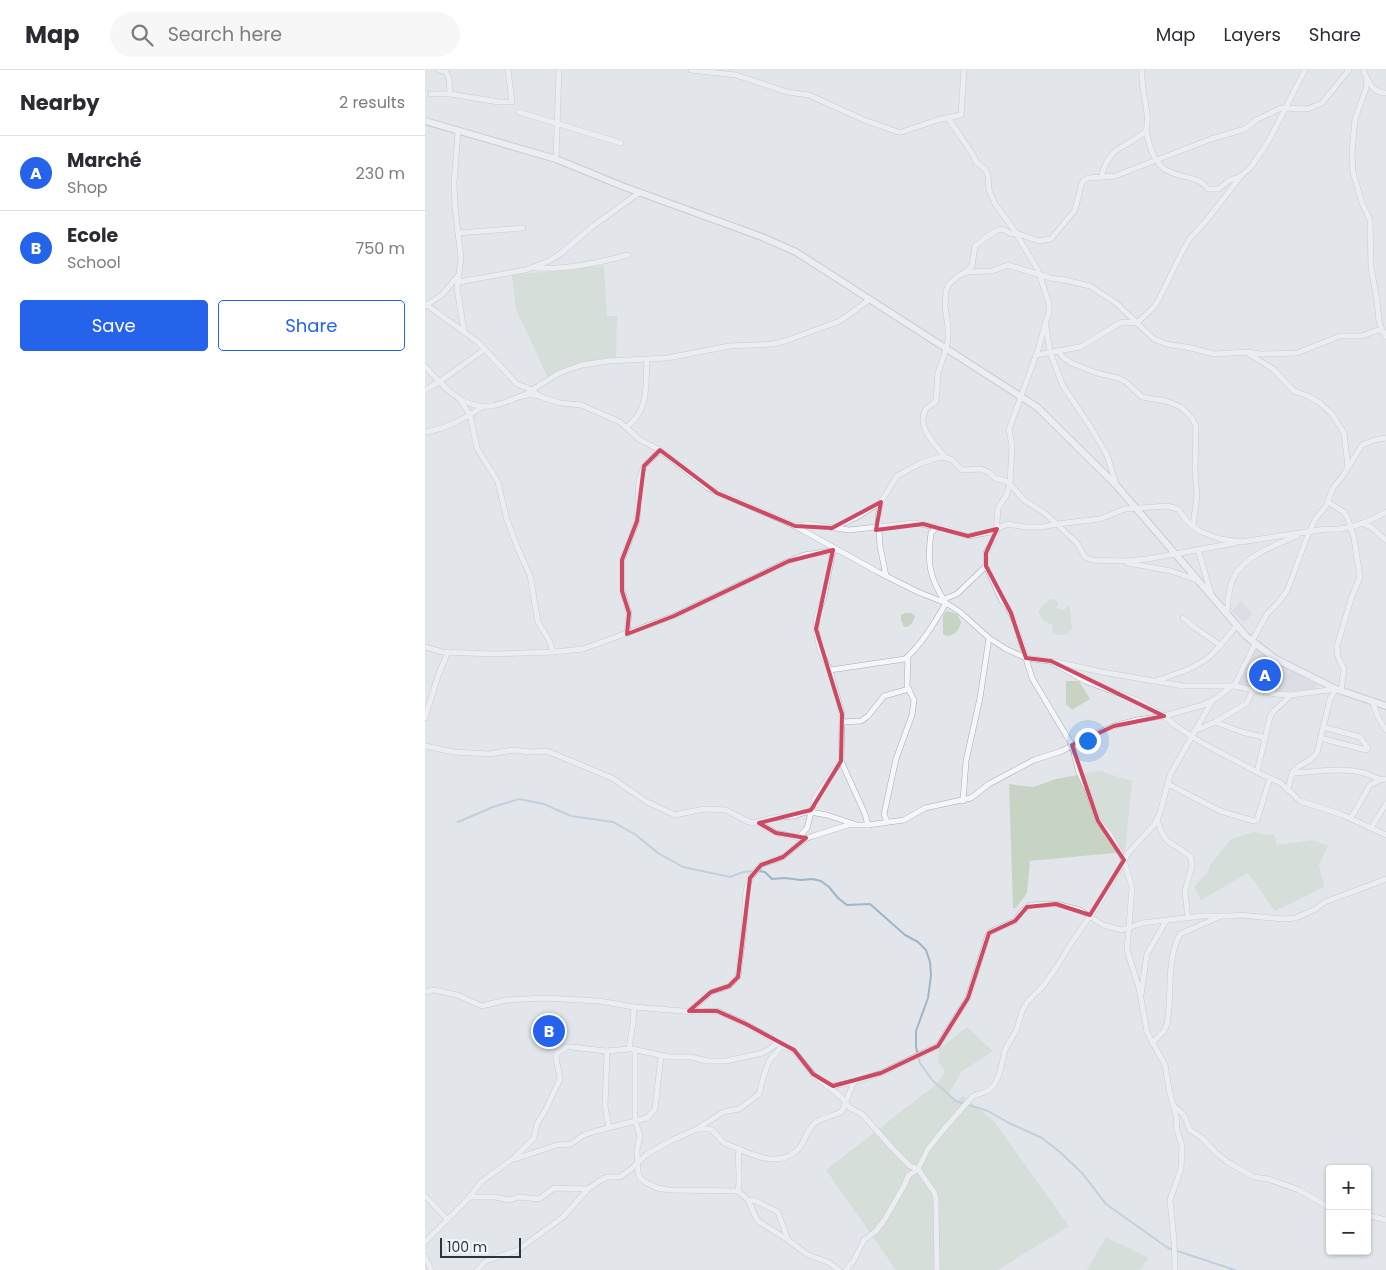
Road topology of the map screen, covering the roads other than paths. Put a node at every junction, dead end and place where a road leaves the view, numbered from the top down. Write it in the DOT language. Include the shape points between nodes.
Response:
graph roads {
  1 [pos="439,70"];
  2 [pos="508,70"];
  3 [pos="559,70"];
  4 [pos="691,70"];
  5 [pos="964,70"];
  6 [pos="1142,70"];
  7 [pos="1305,70"];
  8 [pos="1349,70"];
  9 [pos="1363,70"];
  10 [pos="1367,79"];
  11 [pos="1384,93"];
  12 [pos="431,94"];
  13 [pos="450,94"];
  14 [pos="1386,98"];
  15 [pos="1284,108"];
  16 [pos="519,112"];
  17 [pos="948,118"];
  18 [pos="425,121"];
  19 [pos="558,124"];
  20 [pos="1146,131"];
  21 [pos="458,132"];
  22 [pos="621,143"];
  23 [pos="556,159"];
  24 [pos="1156,160"];
  25 [pos="1241,176"];
  26 [pos="1101,177"];
  27 [pos="640,192"];
  28 [pos="523,228"];
  29 [pos="458,233"];
  30 [pos="1015,233"];
  31 [pos="628,255"];
  32 [pos="534,268"];
  33 [pos="966,272"];
  34 [pos="459,274"];
  35 [pos="1039,275"];
  36 [pos="458,282"];
  37 [pos="869,300"];
  38 [pos="426,305"];
  39 [pos="1137,323"];
  40 [pos="1046,324"];
  41 [pos="464,331"];
  42 [pos="1385,335"];
  43 [pos="485,349"];
  44 [pos="946,349"];
  45 [pos="1058,351"];
  46 [pos="1050,352"];
  47 [pos="1247,352"];
  48 [pos="1036,355"];
  49 [pos="647,360"];
  50 [pos="425,366"];
  51 [pos="439,382"];
  52 [pos="425,390"];
  53 [pos="530,390"];
  54 [pos="524,395"];
  55 [pos="541,397"];
  56 [pos="1021,397"];
  57 [pos="461,401"];
  58 [pos="482,406"];
  59 [pos="470,414"];
  60 [pos="627,427"];
  61 [pos="425,432"];
  62 [pos="1386,438"];
  63 [pos="660,450"];
  64 [pos="945,457"];
  65 [pos="1348,467"];
  66 [pos="1010,484"];
  67 [pos="1117,485"];
  68 [pos="881,502"];
  69 [pos="1328,502"];
  70 [pos="1136,508"];
  71 [pos="1386,512"];
  72 [pos="1362,523"];
  73 [pos="1057,524"];
  74 [pos="795,526"];
  75 [pos="938,527"];
  76 [pos="1193,527"];
  77 [pos="832,528"];
  78 [pos="878,528"];
  79 [pos="1351,528"];
  80 [pos="997,529"];
  81 [pos="1309,532"];
  82 [pos="1386,540"];
  83 [pos="1241,542"];
  84 [pos="1198,549"];
  85 [pos="835,550"];
  86 [pos="1175,554"];
  87 [pos="1123,561"];
  88 [pos="986,566"];
  89 [pos="886,576"];
  90 [pos="1199,581"];
  91 [pos="1211,594"];
  92 [pos="945,601"];
  93 [pos="1227,614"];
  94 [pos="1183,618"];
  95 [pos="1237,625"];
  96 [pos="627,634"];
  97 [pos="989,638"];
  98 [pos="1253,642"];
  99 [pos="1220,645"];
  100 [pos="425,647"];
  101 [pos="448,652"];
  102 [pos="553,652"];
  103 [pos="908,656"];
  104 [pos="1026,658"];
  105 [pos="1051,661"];
  106 [pos="830,670"];
  107 [pos="1157,680"];
  108 [pos="1233,686"];
  109 [pos="909,689"];
  110 [pos="1253,690"];
  111 [pos="1339,690"];
  112 [pos="1291,695"];
  113 [pos="1212,701"];
  114 [pos="1372,701"];
  115 [pos="1386,706"];
  116 [pos="1164,716"];
  117 [pos="425,718"];
  118 [pos="842,722"];
  119 [pos="1215,722"];
  120 [pos="1323,727"];
  121 [pos="1386,730"];
  122 [pos="1193,733"];
  123 [pos="1266,738"];
  124 [pos="1320,738"];
  125 [pos="1072,745"];
  126 [pos="425,746"];
  127 [pos="841,761"];
  128 [pos="1257,772"];
  129 [pos="1292,773"];
  130 [pos="1270,778"];
  131 [pos="1384,780"];
  132 [pos="1168,784"];
  133 [pos="1288,790"];
  134 [pos="963,801"];
  135 [pos="1386,804"];
  136 [pos="810,812"];
  137 [pos="1351,818"];
  138 [pos="1157,819"];
  139 [pos="759,822"];
  140 [pos="887,822"];
  141 [pos="856,824"];
  142 [pos="868,825"];
  143 [pos="1371,828"];
  144 [pos="1386,834"];
  145 [pos="799,837"];
  146 [pos="805,839"];
  147 [pos="1124,860"];
  148 [pos="1386,879"];
  149 [pos="1090,915"];
  150 [pos="1222,916"];
  151 [pos="1188,918"];
  152 [pos="1166,921"];
  153 [pos="1129,928"];
  154 [pos="425,992"];
  155 [pos="1141,997"];
  156 [pos="634,1007"];
  157 [pos="689,1011"];
  158 [pos="1152,1043"];
  159 [pos="779,1044"];
  160 [pos="629,1049"];
  161 [pos="635,1049"];
  162 [pos="607,1051"];
  163 [pos="661,1056"];
  164 [pos="854,1082"];
  165 [pos="827,1086"];
  166 [pos="846,1104"];
  167 [pos="1173,1106"];
  168 [pos="635,1120"];
  169 [pos="609,1127"];
  170 [pos="697,1129"];
  171 [pos="739,1149"];
  172 [pos="514,1158"];
  173 [pos="638,1162"];
  174 [pos="918,1170"];
  175 [pos="588,1189"];
  176 [pos="738,1191"];
  177 [pos="425,1196"];
  178 [pos="469,1198"];
  179 [pos="748,1200"];
  180 [pos="1326,1206"];
  181 [pos="1371,1216"];
  182 [pos="447,1219"];
  183 [pos="1386,1220"];
  184 [pos="788,1240"];
  185 [pos="425,1242"];
  186 [pos="425,1256"];
  187 [pos="431,1270"];
  188 [pos="477,1270"];
  189 [pos="839,1270"];
  190 [pos="846,1270"];
  191 [pos="937,1270"];
  192 [pos="1175,1270"];
  1 -- 13 [label="street" via="445,71 449,78"];
  2 -- 13 [label="street" via="512,102"];
  3 -- 19 [label="street"];
  4 -- 17 [label="street" via="735,75 787,92 809,95 898,132"];
  5 -- 17 [label="street" via="962,113"];
  6 -- 20 [label="street"];
  7 -- 15 [label="street"];
  8 -- 15 [label="street" via="1322,103 1308,109"];
  9 -- 10 [label="street"];
  10 -- 11 [label="street" via="1375,90"];
  10 -- 42 [label="street" via="1367,89 1355,120 1353,172 1370,220 1371,275 1379,321"];
  11 -- 14 [label="street"];
  12 -- 13 [label="street"];
  15 -- 24 [label="street" via="1256,120 1245,129"];
  15 -- 25 [label="street" via="1268,142"];
  16 -- 19 [label="street"];
  17 -- 30 [label="street" via="976,162 986,170 995,204"];
  18 -- 21 [label="street"];
  19 -- 22 [label="street"];
  19 -- 23 [label="street"];
  20 -- 24 [label="street"];
  20 -- 26 [label="street" via="1108,157"];
  21 -- 23 [label="street"];
  21 -- 29 [label="street" via="454,183"];
  23 -- 27 [label="street"];
  24 -- 25 [label="street" via="1170,173 1203,182 1208,189 1219,189"];
  24 -- 26 [label="street" via="1115,176"];
  25 -- 39 [label="street" via="1191,237 1159,300"];
  26 -- 30 [label="street" via="1083,181 1075,210 1051,239 1039,241"];
  27 -- 32 [label="street" via="560,254"];
  27 -- 37 [label="street" via="783,245"];
  28 -- 29 [label="street"];
  29 -- 34 [label="street"];
  30 -- 33 [label="street" via="1003,229 985,238 975,246 972,266"];
  30 -- 35 [label="street"];
  31 -- 32 [label="street" via="571,268"];
  32 -- 36 [label="street"];
  33 -- 35 [label="street" via="992,271 1008,265"];
  33 -- 44 [label="street" via="952,280 946,291"];
  34 -- 36 [label="street"];
  34 -- 38 [label="street" via="443,294"];
  35 -- 39 [label="street" via="1097,289"];
  35 -- 40 [label="street" via="1049,304"];
  36 -- 41 [label="street"];
  37 -- 44 [label="street"];
  37 -- 49 [label="street" via="841,321 785,341"];
  38 -- 41 [label="street"];
  39 -- 45 [label="street" via="1124,322 1081,347"];
  39 -- 47 [label="street" via="1154,339 1166,344 1214,354"];
  40 -- 46 [label="street"];
  40 -- 48 [label="street"];
  41 -- 43 [label="street"];
  42 -- 47 [label="street" via="1378,330 1362,336 1340,336 1292,354"];
  43 -- 51 [label="street"];
  43 -- 53 [label="street" via="514,382"];
  44 -- 56 [label="street"];
  44 -- 64 [label="street" via="938,373 936,401 927,409 924,419 926,433"];
  45 -- 46 [label="street"];
  45 -- 76 [label="street" via="1071,363 1126,382 1142,397 1181,406 1192,418 1196,426 1197,494"];
  46 -- 48 [label="street"];
  46 -- 67 [label="street" via="1063,386 1107,455"];
  47 -- 65 [label="street" via="1273,369 1294,391 1320,403 1332,414 1344,433"];
  48 -- 56 [label="street"];
  49 -- 53 [label="street" via="574,366"];
  49 -- 60 [label="street" via="644,402 639,416"];
  50 -- 51 [label="street"];
  51 -- 52 [label="street"];
  51 -- 57 [label="street"];
  53 -- 54 [label="street"];
  53 -- 55 [label="street"];
  54 -- 55 [label="street"];
  54 -- 58 [label="street" via="501,404"];
  55 -- 60 [label="street" via="585,407"];
  56 -- 66 [label="street" via="1009,428 1012,451"];
  56 -- 67 [label="street" via="1037,407"];
  57 -- 58 [label="street"];
  57 -- 59 [label="street"];
  58 -- 59 [label="street"];
  59 -- 61 [label="street" via="449,426"];
  59 -- 102 [label="street" via="475,443 498,482 507,520 529,571 538,622"];
  60 -- 63 [label="street" via="640,440"];
  62 -- 65 [label="street" via="1361,445"];
  63 -- 74 [label="street" via="712,491"];
  63 -- 96 [label="street" via="644,466 639,480 637,522 622,560 622,591 629,613"];
  64 -- 66 [label="street" via="962,470 981,469"];
  64 -- 68 [label="street" via="921,463 897,476"];
  65 -- 69 [label="street" via="1333,488"];
  66 -- 73 [label="street" via="1024,500"];
  66 -- 80 [label="street" via="998,508"];
  67 -- 70 [label="street"];
  68 -- 77 [label="street"];
  68 -- 78 [label="street"];
  69 -- 79 [label="street" via="1344,512"];
  69 -- 81 [label="street"];
  70 -- 73 [label="street" via="1100,519"];
  70 -- 76 [label="street" via="1173,507"];
  70 -- 86 [label="street"];
  71 -- 72 [label="street"];
  72 -- 79 [label="street"];
  72 -- 82 [label="street"];
  73 -- 80 [label="street" via="1031,528 1007,524"];
  73 -- 87 [label="street" via="1077,543 1085,557 1098,561"];
  74 -- 77 [label="street" via="805,523"];
  74 -- 85 [label="street"];
  75 -- 78 [label="street" via="913,523"];
  75 -- 80 [label="street" via="968,536"];
  75 -- 92 [label="street" via="931,533 929,564 934,583"];
  76 -- 83 [label="street" via="1220,539"];
  77 -- 78 [label="street"];
  78 -- 89 [label="street"];
  79 -- 81 [label="street"];
  79 -- 111 [label="street" via="1360,577 1339,634 1338,657 1344,669"];
  80 -- 88 [label="street" via="986,553"];
  81 -- 83 [label="street"];
  81 -- 93 [label="street" via="1245,562 1233,579"];
  81 -- 98 [label="street" via="1287,591 1267,614"];
  83 -- 84 [label="street"];
  84 -- 86 [label="street"];
  84 -- 91 [label="street"];
  85 -- 89 [label="street"];
  85 -- 96 [label="street" via="789,560 674,616"];
  85 -- 106 [label="street" via="816,629"];
  86 -- 87 [label="street"];
  86 -- 90 [label="street"];
  87 -- 90 [label="street" via="1171,571"];
  88 -- 92 [label="street"];
  88 -- 104 [label="street" via="1011,613"];
  89 -- 92 [label="street"];
  90 -- 91 [label="street"];
  91 -- 93 [label="street"];
  92 -- 97 [label="street"];
  92 -- 103 [label="street" via="931,628"];
  93 -- 95 [label="street"];
  94 -- 99 [label="street"];
  95 -- 98 [label="street"];
  95 -- 99 [label="street"];
  96 -- 102 [label="street" via="583,649"];
  97 -- 104 [label="street"];
  97 -- 134 [label="street" via="966,761"];
  98 -- 108 [label="street"];
  98 -- 111 [label="street" via="1273,658"];
  99 -- 107 [label="street" via="1204,660 1186,670"];
  100 -- 101 [label="street"];
  101 -- 102 [label="street"];
  101 -- 117 [label="street"];
  103 -- 106 [label="street"];
  103 -- 109 [label="street"];
  104 -- 105 [label="street"];
  104 -- 125 [label="street" via="1035,684"];
  105 -- 107 [label="street"];
  105 -- 116 [label="street" via="1085,681 1137,700"];
  106 -- 118 [label="street"];
  107 -- 108 [label="street" via="1183,686"];
  108 -- 110 [label="street"];
  108 -- 113 [label="street"];
  109 -- 118 [label="street" via="884,696 861,721"];
  109 -- 140 [label="street" via="914,700 912,715 896,759 884,814"];
  110 -- 112 [label="street"];
  110 -- 119 [label="street" via="1247,703"];
  111 -- 112 [label="street"];
  111 -- 114 [label="street"];
  111 -- 120 [label="street" via="1330,699"];
  112 -- 123 [label="street" via="1270,717"];
  113 -- 116 [label="street"];
  113 -- 122 [label="street"];
  114 -- 115 [label="street"];
  114 -- 121 [label="street"];
  116 -- 122 [label="street" via="1176,726"];
  116 -- 125 [label="street" via="1114,726"];
  118 -- 127 [label="street"];
  119 -- 122 [label="street"];
  119 -- 123 [label="street"];
  120 -- 124 [label="street"];
  120 -- 124 [label="street" via="1360,737 1368,748"];
  122 -- 128 [label="street" via="1204,744"];
  122 -- 132 [label="street"];
  123 -- 128 [label="street"];
  124 -- 129 [label="street" via="1315,757"];
  125 -- 134 [label="street" via="1034,760"];
  125 -- 147 [label="street" via="1098,821"];
  126 -- 139 [label="street" via="489,754 515,750 547,751 612,778 647,802 675,815 716,809 729,811 749,822"];
  127 -- 136 [label="street" via="815,797"];
  127 -- 142 [label="street"];
  128 -- 130 [label="street"];
  129 -- 131 [label="street" via="1355,771"];
  129 -- 133 [label="street"];
  130 -- 132 [label="street" via="1254,821 1220,810"];
  130 -- 133 [label="street"];
  131 -- 137 [label="street" via="1370,785"];
  132 -- 138 [label="street"];
  133 -- 137 [label="street" via="1300,801"];
  134 -- 140 [label="street" via="930,807 904,820"];
  135 -- 143 [label="street"];
  136 -- 139 [label="street"];
  136 -- 141 [label="street"];
  136 -- 145 [label="street" via="806,831"];
  137 -- 143 [label="street"];
  138 -- 147 [label="street"];
  138 -- 151 [label="street" via="1165,840 1191,857 1192,866 1185,891"];
  139 -- 145 [label="street" via="776,833"];
  140 -- 142 [label="street"];
  141 -- 142 [label="street"];
  141 -- 146 [label="street"];
  143 -- 144 [label="street"];
  145 -- 146 [label="street"];
  146 -- 157 [label="street" via="783,857 761,865 752,876 744,899 738,977 729,986 711,992"];
  147 -- 149 [label="street"];
  147 -- 153 [label="street" via="1132,888"];
  148 -- 150 [label="street" via="1325,902 1295,918"];
  149 -- 153 [label="street" via="1093,920 1109,927"];
  149 -- 164 [label="street" via="1056,904 1031,905 1015,921 990,932 968,998 941,1042 891,1069"];
  149 -- 174 [label="street" via="1056,968 1022,1011 992,1088 973,1096 928,1149"];
  150 -- 151 [label="street"];
  150 -- 158 [label="street" via="1180,934 1170,969 1167,1024"];
  151 -- 152 [label="street"];
  152 -- 153 [label="street"];
  152 -- 155 [label="street" via="1147,954"];
  153 -- 155 [label="street" via="1127,950"];
  154 -- 156 [label="street" via="434,990 457,995 482,1006 506,1000 543,998 599,1001"];
  155 -- 158 [label="street"];
  156 -- 157 [label="street"];
  156 -- 160 [label="street"];
  157 -- 159 [label="street" via="717,1011"];
  158 -- 167 [label="street" via="1165,1065"];
  159 -- 163 [label="street" via="763,1053 727,1061"];
  159 -- 165 [label="street" via="795,1052"];
  159 -- 170 [label="street" via="779,1052 769,1062 759,1094 739,1109 723,1112"];
  160 -- 161 [label="street"];
  160 -- 162 [label="street"];
  161 -- 163 [label="street"];
  161 -- 168 [label="street"];
  162 -- 169 [label="street" via="605,1106"];
  162 -- 172 [label="street" via="567,1047 557,1053 561,1076 557,1087 537,1124 534,1138"];
  163 -- 168 [label="street" via="655,1109 647,1118"];
  164 -- 165 [label="street"];
  164 -- 166 [label="street"];
  165 -- 166 [label="street"];
  166 -- 171 [label="street" via="838,1114 815,1123 798,1150 783,1158 768,1159"];
  166 -- 174 [label="street" via="863,1114 894,1150"];
  167 -- 180 [label="street" via="1184,1115 1190,1130 1229,1164 1254,1177 1299,1190"];
  167 -- 192 [label="street" via="1183,1159 1170,1200"];
  168 -- 169 [label="street"];
  168 -- 173 [label="street" via="639,1136"];
  169 -- 172 [label="street" via="584,1135 571,1144"];
  170 -- 171 [label="street" via="711,1129 724,1143"];
  170 -- 173 [label="street" via="664,1144"];
  171 -- 176 [label="street"];
  172 -- 178 [label="street" via="481,1182"];
  173 -- 175 [label="street" via="620,1177 607,1177"];
  173 -- 176 [label="street" via="640,1178 657,1188"];
  174 -- 190 [label="street" via="908,1176 885,1219 864,1240"];
  174 -- 191 [label="street" via="936,1198"];
  175 -- 178 [label="street" via="554,1188 539,1199"];
  175 -- 188 [label="street" via="563,1217 518,1250 486,1261"];
  176 -- 179 [label="street"];
  177 -- 182 [label="street"];
  178 -- 182 [label="street"];
  179 -- 184 [label="street" via="757,1220"];
  179 -- 184 [label="street" via="778,1212"];
  181 -- 183 [label="street"];
  182 -- 185 [label="street"];
  184 -- 189 [label="street" via="808,1255"];
  186 -- 187 [label="street"];
}
